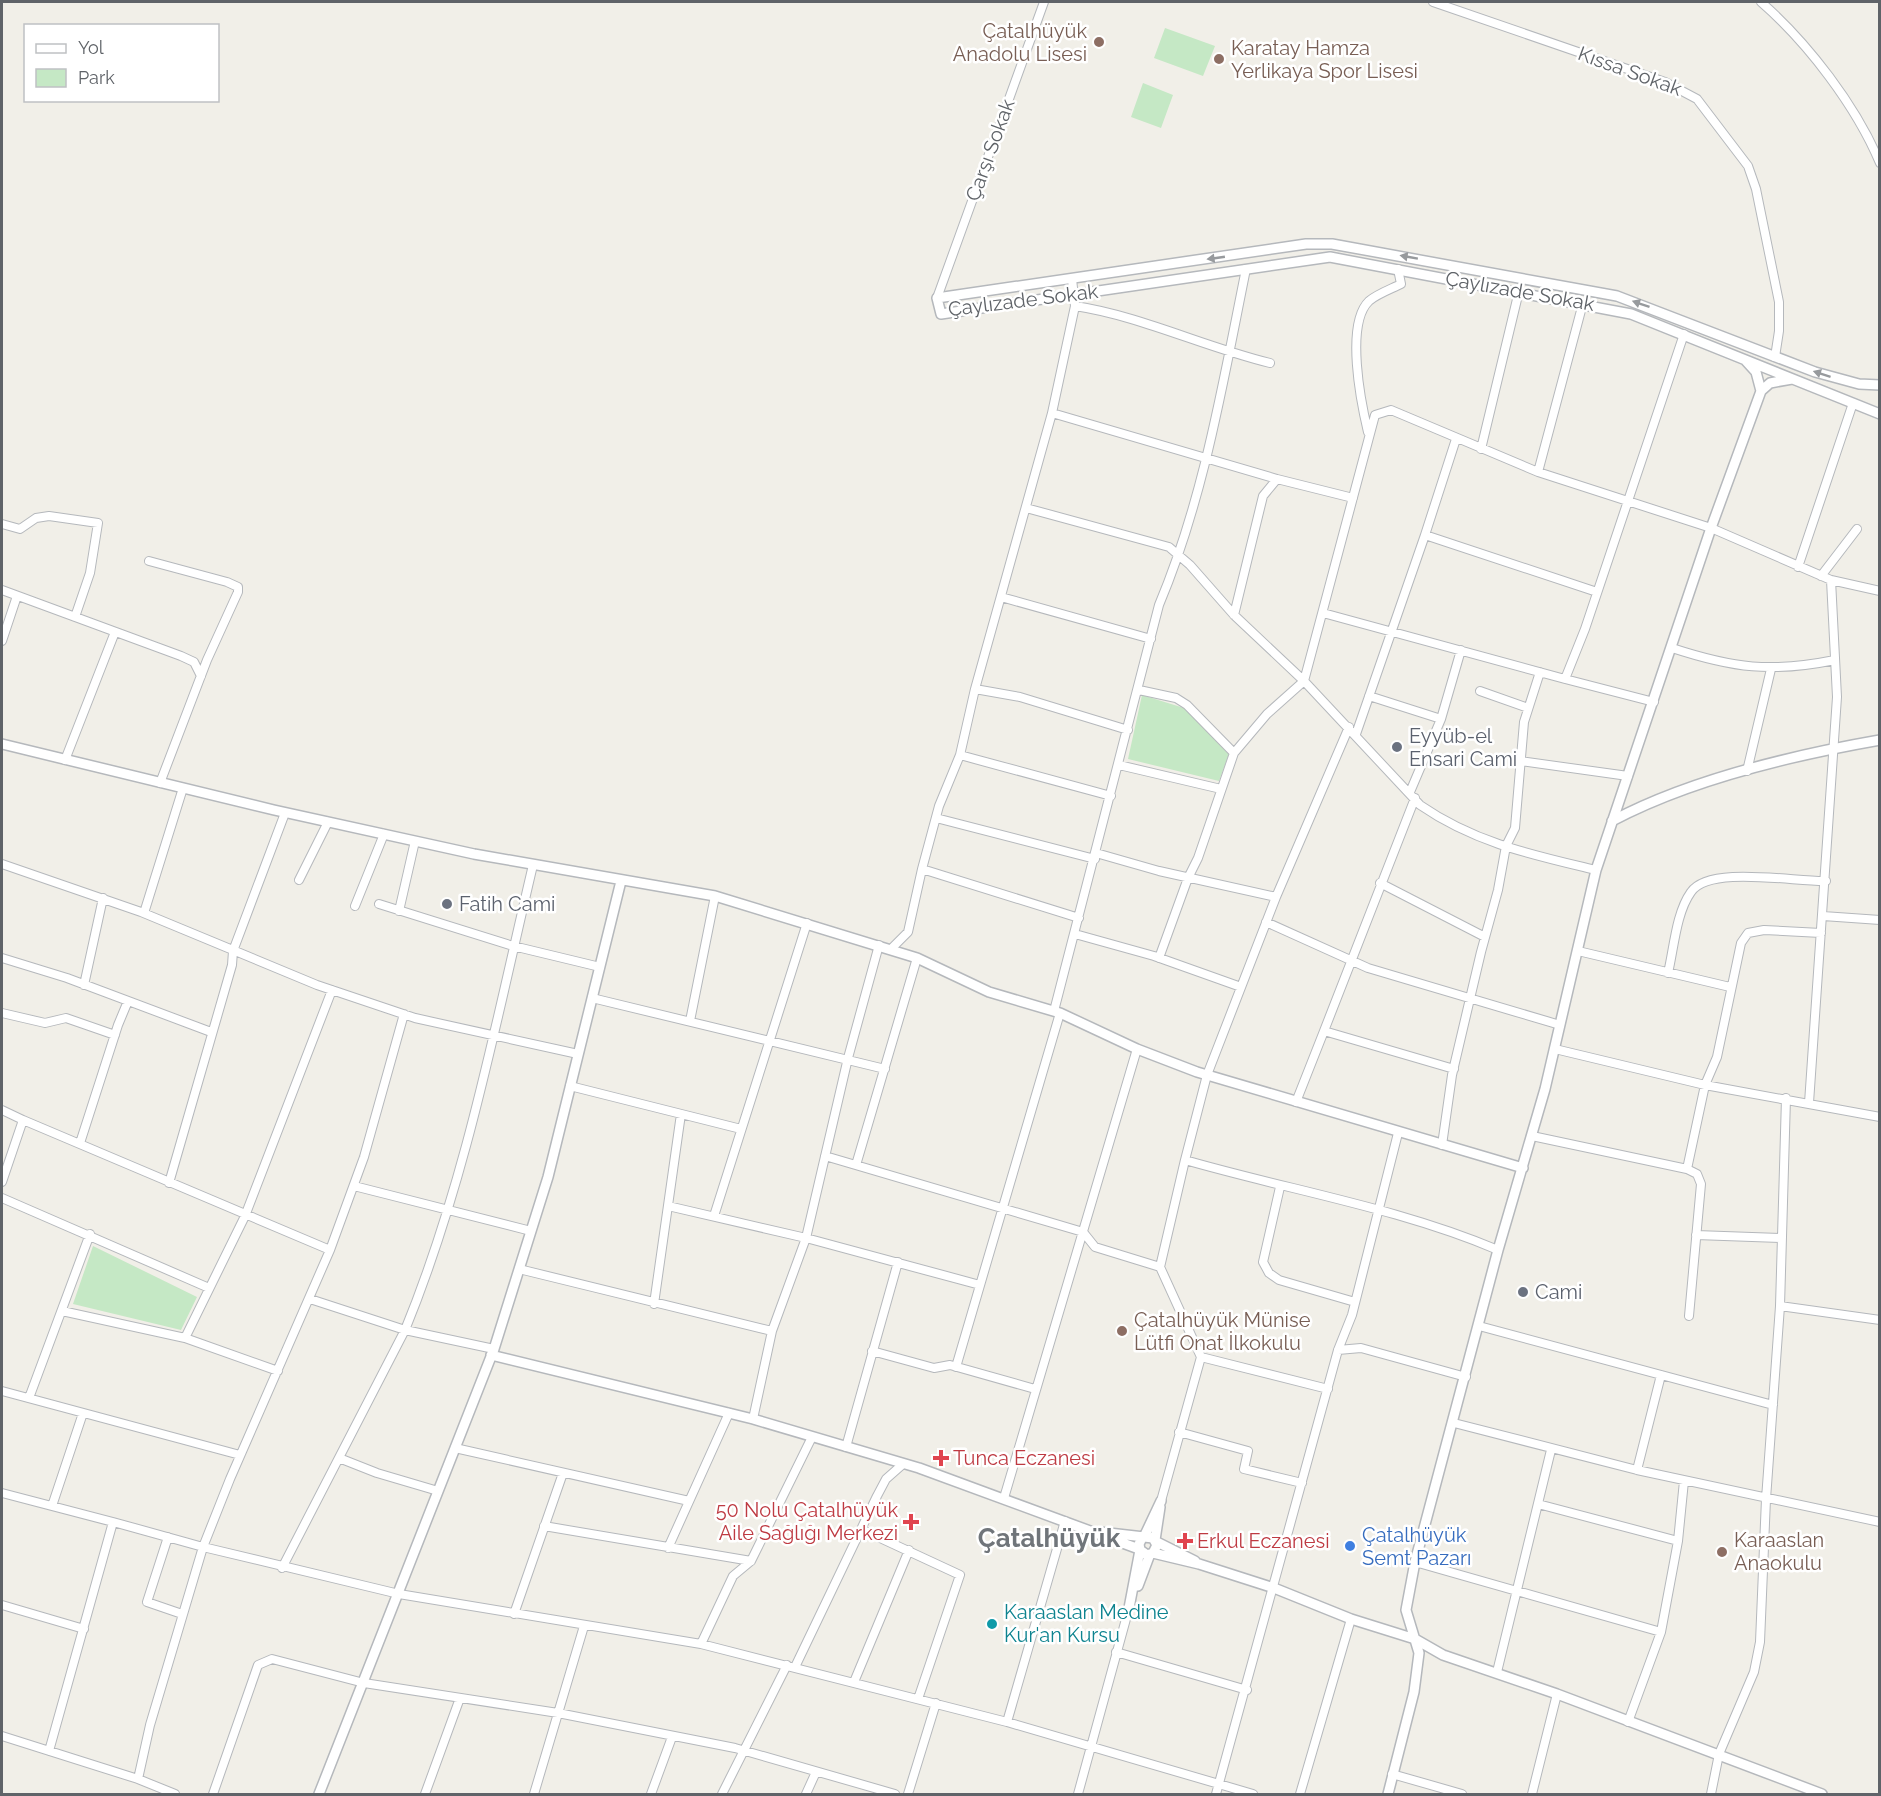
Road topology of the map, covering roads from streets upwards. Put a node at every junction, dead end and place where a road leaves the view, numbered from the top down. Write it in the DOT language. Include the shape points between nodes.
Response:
graph roads {
  1 [pos="1044,2"];
  2 [pos="1433,2"];
  3 [pos="1761,2"];
  4 [pos="1880,163"];
  5 [pos="1246,269"];
  6 [pos="1398,269"];
  7 [pos="1072,279"];
  8 [pos="1519,291"];
  9 [pos="1074,295"];
  10 [pos="937,298"];
  11 [pos="1583,303"];
  12 [pos="1075,306"];
  13 [pos="1683,334"];
  14 [pos="1229,353"];
  15 [pos="1775,357"];
  16 [pos="1744,359"];
  17 [pos="1270,363"];
  18 [pos="1796,380"];
  19 [pos="1880,386"];
  20 [pos="1761,392"];
  21 [pos="1853,403"];
  22 [pos="1052,413"];
  23 [pos="1880,414"];
  24 [pos="1369,435"];
  25 [pos="1456,439"];
  26 [pos="1481,449"];
  27 [pos="1206,457"];
  28 [pos="1538,472"];
  29 [pos="1277,480"];
  30 [pos="1353,498"];
  31 [pos="1627,501"];
  32 [pos="1026,508"];
  33 [pos="2,524"];
  34 [pos="1711,528"];
  35 [pos="1857,529"];
  36 [pos="1425,535"];
  37 [pos="1180,556"];
  38 [pos="149,561"];
  39 [pos="1798,567"];
  40 [pos="1821,576"];
  41 [pos="1831,580"];
  42 [pos="2,590"];
  43 [pos="1880,591"];
  44 [pos="1597,592"];
  45 [pos="17,596"];
  46 [pos="1001,597"];
  47 [pos="1323,613"];
  48 [pos="1234,615"];
  49 [pos="75,618"];
  50 [pos="1393,631"];
  51 [pos="115,632"];
  52 [pos="1151,639"];
  53 [pos="2,641"];
  54 [pos="1672,648"];
  55 [pos="1461,650"];
  56 [pos="1835,660"];
  57 [pos="1771,669"];
  58 [pos="1540,672"];
  59 [pos="201,676"];
  60 [pos="1565,679"];
  61 [pos="1304,681"];
  62 [pos="975,689"];
  63 [pos="1139,690"];
  64 [pos="1480,691"];
  65 [pos="1369,696"];
  66 [pos="1654,702"];
  67 [pos="1528,708"];
  68 [pos="1440,719"];
  69 [pos="1349,727"];
  70 [pos="1128,730"];
  71 [pos="1356,734"];
  72 [pos="1880,740"];
  73 [pos="2,744"];
  74 [pos="1835,748"];
  75 [pos="1234,753"];
  76 [pos="960,754"];
  77 [pos="65,760"];
  78 [pos="1520,761"];
  79 [pos="1119,765"];
  80 [pos="1747,771"];
  81 [pos="1628,776"];
  82 [pos="160,783"];
  83 [pos="183,788"];
  84 [pos="1221,789"];
  85 [pos="1412,795"];
  86 [pos="1111,796"];
  87 [pos="285,813"];
  88 [pos="936,818"];
  89 [pos="1612,821"];
  90 [pos="328,822"];
  91 [pos="384,834"];
  92 [pos="415,841"];
  93 [pos="1506,846"];
  94 [pos="1095,856"];
  95 [pos="2,864"];
  96 [pos="533,865"];
  97 [pos="922,869"];
  98 [pos="1596,870"];
  99 [pos="1188,878"];
  100 [pos="299,880"];
  101 [pos="621,881"];
  102 [pos="1826,881"];
  103 [pos="1380,883"];
  104 [pos="715,896"];
  105 [pos="1276,897"];
  106 [pos="103,898"];
  107 [pos="379,904"];
  108 [pos="355,906"];
  109 [pos="399,910"];
  110 [pos="144,913"];
  111 [pos="1823,916"];
  112 [pos="1079,918"];
  113 [pos="1880,920"];
  114 [pos="1266,922"];
  115 [pos="807,923"];
  116 [pos="1821,933"];
  117 [pos="1075,934"];
  118 [pos="1485,937"];
  119 [pos="879,945"];
  120 [pos="513,946"];
  121 [pos="891,949"];
  122 [pos="233,951"];
  123 [pos="1578,951"];
  124 [pos="2,958"];
  125 [pos="917,958"];
  126 [pos="1159,958"];
  127 [pos="1350,959"];
  128 [pos="600,967"];
  129 [pos="1668,973"];
  130 [pos="84,985"];
  131 [pos="1241,987"];
  132 [pos="1730,987"];
  133 [pos="332,990"];
  134 [pos="592,998"];
  135 [pos="1470,1000"];
  136 [pos="128,1001"];
  137 [pos="1057,1012"];
  138 [pos="2,1013"];
  139 [pos="404,1014"];
  140 [pos="690,1021"];
  141 [pos="1560,1025"];
  142 [pos="1324,1031"];
  143 [pos="211,1032"];
  144 [pos="115,1035"];
  145 [pos="493,1036"];
  146 [pos="768,1040"];
  147 [pos="1137,1049"];
  148 [pos="1555,1049"];
  149 [pos="578,1054"];
  150 [pos="848,1058"];
  151 [pos="885,1069"];
  152 [pos="1454,1069"];
  153 [pos="1207,1075"];
  154 [pos="1705,1085"];
  155 [pos="570,1086"];
  156 [pos="1786,1098"];
  157 [pos="1296,1102"];
  158 [pos="1809,1103"];
  159 [pos="2,1110"];
  160 [pos="681,1114"];
  161 [pos="1880,1117"];
  162 [pos="23,1120"];
  163 [pos="741,1129"];
  164 [pos="1398,1133"];
  165 [pos="1532,1137"];
  166 [pos="80,1143"];
  167 [pos="1442,1145"];
  168 [pos="825,1156"];
  169 [pos="1185,1160"];
  170 [pos="856,1165"];
  171 [pos="1522,1168"];
  172 [pos="1687,1169"];
  173 [pos="2,1182"];
  174 [pos="169,1183"];
  175 [pos="354,1186"];
  176 [pos="1280,1187"];
  177 [pos="2,1198"];
  178 [pos="668,1206"];
  179 [pos="1003,1208"];
  180 [pos="446,1209"];
  181 [pos="1379,1209"];
  182 [pos="245,1216"];
  183 [pos="714,1216"];
  184 [pos="531,1231"];
  185 [pos="1083,1232"];
  186 [pos="90,1234"];
  187 [pos="1696,1235"];
  188 [pos="806,1238"];
  189 [pos="1781,1238"];
  190 [pos="330,1250"];
  191 [pos="1498,1250"];
  192 [pos="898,1262"];
  193 [pos="1160,1267"];
  194 [pos="519,1269"];
  195 [pos="980,1285"];
  196 [pos="209,1288"];
  197 [pos="310,1299"];
  198 [pos="1355,1302"];
  199 [pos="654,1304"];
  200 [pos="1780,1306"];
  201 [pos="62,1311"];
  202 [pos="1689,1316"];
  203 [pos="1880,1320"];
  204 [pos="1479,1326"];
  205 [pos="405,1330"];
  206 [pos="772,1331"];
  207 [pos="185,1338"];
  208 [pos="1338,1350"];
  209 [pos="872,1351"];
  210 [pos="492,1352"];
  211 [pos="1201,1357"];
  212 [pos="956,1367"];
  213 [pos="278,1371"];
  214 [pos="1661,1375"];
  215 [pos="1466,1377"];
  216 [pos="1035,1389"];
  217 [pos="1328,1389"];
  218 [pos="2,1391"];
  219 [pos="29,1398"];
  220 [pos="1773,1405"];
  221 [pos="83,1413"];
  222 [pos="729,1413"];
  223 [pos="753,1419"];
  224 [pos="1454,1423"];
  225 [pos="1179,1432"];
  226 [pos="812,1437"];
  227 [pos="846,1447"];
  228 [pos="454,1448"];
  229 [pos="1551,1450"];
  230 [pos="240,1455"];
  231 [pos="339,1458"];
  232 [pos="903,1464"];
  233 [pos="1637,1470"];
  234 [pos="563,1473"];
  235 [pos="1684,1481"];
  236 [pos="1302,1483"];
  237 [pos="438,1491"];
  238 [pos="2,1493"];
  239 [pos="1004,1498"];
  240 [pos="1766,1499"];
  241 [pos="689,1501"];
  242 [pos="1161,1501"];
  243 [pos="1538,1504"];
  244 [pos="52,1506"];
  245 [pos="1065,1521"];
  246 [pos="113,1522"];
  247 [pos="1880,1522"];
  248 [pos="544,1526"];
  249 [pos="862,1530"];
  250 [pos="1095,1531"];
  251 [pos="168,1537"];
  252 [pos="1143,1538"];
  253 [pos="1156,1541"];
  254 [pos="1678,1541"];
  255 [pos="203,1547"];
  256 [pos="668,1548"];
  257 [pos="1140,1549"];
  258 [pos="909,1550"];
  259 [pos="1152,1554"];
  260 [pos="751,1561"];
  261 [pos="1415,1562"];
  262 [pos="1199,1564"];
  263 [pos="282,1568"];
  264 [pos="1274,1588"];
  265 [pos="1516,1590"];
  266 [pos="399,1594"];
  267 [pos="2,1605"];
  268 [pos="1129,1608"];
  269 [pos="182,1614"];
  270 [pos="514,1614"];
  271 [pos="1351,1619"];
  272 [pos="584,1626"];
  273 [pos="84,1629"];
  274 [pos="1660,1632"];
  275 [pos="1415,1639"];
  276 [pos="701,1644"];
  277 [pos="1116,1652"];
  278 [pos="791,1666"];
  279 [pos="1497,1672"];
  280 [pos="854,1682"];
  281 [pos="364,1683"];
  282 [pos="1247,1690"];
  283 [pos="1557,1694"];
  284 [pos="460,1698"];
  285 [pos="918,1699"];
  286 [pos="936,1703"];
  287 [pos="558,1713"];
  288 [pos="1007,1722"];
  289 [pos="1628,1722"];
  290 [pos="672,1737"];
  291 [pos="2,1738"];
  292 [pos="1090,1747"];
  293 [pos="49,1750"];
  294 [pos="743,1751"];
  295 [pos="1719,1754"];
  296 [pos="816,1772"];
  297 [pos="1392,1774"];
  298 [pos="138,1779"];
  299 [pos="1219,1784"];
  300 [pos="164,1792"];
  301 [pos="175,1794"];
  302 [pos="213,1794"];
  303 [pos="319,1794"];
  304 [pos="425,1794"];
  305 [pos="534,1794"];
  306 [pos="651,1794"];
  307 [pos="722,1794"];
  308 [pos="806,1794"];
  309 [pos="895,1794"];
  310 [pos="908,1794"];
  311 [pos="1078,1794"];
  312 [pos="1216,1794"];
  313 [pos="1253,1794"];
  314 [pos="1300,1794"];
  315 [pos="1388,1794"];
  316 [pos="1462,1794"];
  317 [pos="1532,1794"];
  318 [pos="1711,1794"];
  319 [pos="1822,1794"];
  1 -- 10 [label="street, Çarşı Sokak"];
  2 -- 15 [label="street, Kıssa Sokak" via="1665,82 1697,99 1742,155 1752,176 1779,302"];
  3 -- 4 [label="street" via="1791,31 1848,102"];
  5 -- 6 [label="street, Çaylızade Sokak" via="1323,257"];
  5 -- 9 [label="street, Çaylızade Sokak"];
  5 -- 14 [label="street"];
  6 -- 8 [label="street, Çaylızade Sokak"];
  6 -- 24 [label="street" via="1401,284 1369,301 1360,313 1357,378"];
  7 -- 9 [label="street"];
  7 -- 10 [label="street, Çaylızade Sokak"];
  15 -- 7 [label="street, Çaylızade Sokak, one-way" via="1617,296 1332,244 1306,244"];
  8 -- 11 [label="street, Çaylızade Sokak"];
  8 -- 26 [label="street"];
  9 -- 10 [label="street, Çaylızade Sokak" via="941,314"];
  9 -- 12 [label="street"];
  11 -- 13 [label="street, Çaylızade Sokak" via="1631,314"];
  11 -- 28 [label="street"];
  12 -- 14 [label="street" via="1105,311"];
  12 -- 22 [label="street"];
  13 -- 16 [label="street, Çaylızade Sokak"];
  13 -- 31 [label="street"];
  14 -- 17 [label="street"];
  14 -- 27 [label="street"];
  19 -- 15 [label="street, Çaylızade Sokak, one-way" via="1838,379"];
  16 -- 18 [label="street, Çaylızade Sokak"];
  16 -- 20 [label="street" via="1755,372"];
  18 -- 20 [label="street" via="1778,380"];
  18 -- 21 [label="street, Çaylızade Sokak"];
  20 -- 34 [label="street"];
  21 -- 23 [label="street, Çaylızade Sokak"];
  21 -- 39 [label="street"];
  22 -- 27 [label="street"];
  22 -- 32 [label="street"];
  24 -- 25 [label="street" via="1375,416 1391,410"];
  24 -- 30 [label="street"];
  25 -- 26 [label="street"];
  25 -- 36 [label="street"];
  26 -- 28 [label="street"];
  27 -- 29 [label="street"];
  27 -- 37 [label="street"];
  28 -- 31 [label="street"];
  29 -- 30 [label="street"];
  29 -- 48 [label="street" via="1263,496"];
  30 -- 47 [label="street"];
  31 -- 34 [label="street"];
  31 -- 44 [label="street"];
  32 -- 37 [label="street" via="1169,548"];
  32 -- 46 [label="street"];
  33 -- 49 [label="street" via="20,529 36,518 49,516 98,522 90,573"];
  34 -- 39 [label="street"];
  34 -- 54 [label="street"];
  35 -- 40 [label="street"];
  36 -- 44 [label="street"];
  36 -- 50 [label="street"];
  37 -- 48 [label="street"];
  37 -- 52 [label="street"];
  38 -- 59 [label="street" via="238,587"];
  39 -- 40 [label="street"];
  40 -- 41 [label="street"];
  41 -- 43 [label="street"];
  41 -- 56 [label="street"];
  42 -- 45 [label="street"];
  44 -- 60 [label="street"];
  45 -- 49 [label="street"];
  45 -- 53 [label="street"];
  46 -- 52 [label="street"];
  46 -- 62 [label="street"];
  47 -- 50 [label="street"];
  47 -- 61 [label="street"];
  48 -- 61 [label="street"];
  49 -- 51 [label="street"];
  50 -- 55 [label="street"];
  50 -- 65 [label="street"];
  51 -- 59 [label="street" via="194,662"];
  51 -- 77 [label="street"];
  52 -- 63 [label="street"];
  54 -- 57 [label="street" via="1709,660"];
  54 -- 66 [label="street"];
  55 -- 58 [label="street"];
  55 -- 68 [label="street"];
  56 -- 57 [label="street"];
  56 -- 74 [label="street"];
  57 -- 80 [label="street"];
  58 -- 60 [label="street"];
  58 -- 67 [label="street"];
  59 -- 82 [label="street"];
  60 -- 66 [label="street"];
  61 -- 69 [label="street"];
  61 -- 75 [label="street" via="1267,714"];
  62 -- 70 [label="street" via="1020,697"];
  62 -- 76 [label="street"];
  63 -- 70 [label="street"];
  63 -- 75 [label="street" via="1176,698 1187,705"];
  64 -- 67 [label="street"];
  65 -- 68 [label="street"];
  65 -- 71 [label="street"];
  66 -- 81 [label="street"];
  67 -- 78 [label="street"];
  68 -- 85 [label="street"];
  69 -- 71 [label="street"];
  69 -- 105 [label="street"];
  70 -- 79 [label="street"];
  71 -- 85 [label="street"];
  72 -- 74 [label="street"];
  73 -- 77 [label="street"];
  74 -- 80 [label="street"];
  74 -- 102 [label="street"];
  75 -- 84 [label="street"];
  76 -- 86 [label="street"];
  76 -- 88 [label="street"];
  77 -- 82 [label="street"];
  78 -- 81 [label="street"];
  78 -- 93 [label="street" via="1515,828"];
  79 -- 84 [label="street"];
  79 -- 86 [label="street"];
  80 -- 89 [label="street" via="1648,802"];
  81 -- 89 [label="street"];
  82 -- 83 [label="street"];
  83 -- 87 [label="street"];
  83 -- 110 [label="street"];
  84 -- 99 [label="street"];
  85 -- 93 [label="street" via="1437,817 1497,846"];
  85 -- 103 [label="street"];
  86 -- 94 [label="street"];
  87 -- 90 [label="street"];
  87 -- 122 [label="street"];
  88 -- 94 [label="street"];
  88 -- 97 [label="street"];
  89 -- 98 [label="street"];
  90 -- 91 [label="street"];
  90 -- 100 [label="street"];
  91 -- 92 [label="street"];
  91 -- 108 [label="street"];
  92 -- 96 [label="street"];
  92 -- 109 [label="street"];
  93 -- 98 [label="street"];
  93 -- 118 [label="street"];
  94 -- 99 [label="street"];
  94 -- 112 [label="street"];
  95 -- 106 [label="street"];
  96 -- 101 [label="street"];
  96 -- 120 [label="street"];
  97 -- 112 [label="street"];
  97 -- 121 [label="street" via="908,932"];
  98 -- 123 [label="street"];
  99 -- 105 [label="street"];
  99 -- 126 [label="street"];
  101 -- 104 [label="street"];
  101 -- 128 [label="street"];
  102 -- 111 [label="street"];
  102 -- 129 [label="street" via="1741,876 1719,878 1699,886 1691,891 1684,908"];
  103 -- 118 [label="street"];
  103 -- 127 [label="street"];
  104 -- 115 [label="street"];
  104 -- 140 [label="street"];
  105 -- 114 [label="street"];
  106 -- 110 [label="street"];
  106 -- 130 [label="street"];
  107 -- 109 [label="street"];
  109 -- 120 [label="street"];
  110 -- 122 [label="street"];
  111 -- 113 [label="street"];
  111 -- 116 [label="street"];
  112 -- 117 [label="street"];
  114 -- 127 [label="street"];
  114 -- 131 [label="street"];
  115 -- 119 [label="street"];
  115 -- 146 [label="street"];
  116 -- 132 [label="street" via="1748,933 1741,944"];
  116 -- 158 [label="street"];
  117 -- 126 [label="street"];
  117 -- 137 [label="street"];
  118 -- 135 [label="street"];
  119 -- 121 [label="street"];
  119 -- 150 [label="street"];
  120 -- 128 [label="street"];
  120 -- 145 [label="street"];
  121 -- 125 [label="street"];
  122 -- 133 [label="street"];
  122 -- 143 [label="street"];
  123 -- 129 [label="street"];
  123 -- 141 [label="street"];
  124 -- 130 [label="street"];
  125 -- 137 [label="street" via="989,992"];
  125 -- 151 [label="street"];
  126 -- 131 [label="street"];
  127 -- 135 [label="street"];
  127 -- 142 [label="street"];
  128 -- 134 [label="street"];
  129 -- 132 [label="street"];
  130 -- 136 [label="street"];
  131 -- 153 [label="street"];
  132 -- 154 [label="street" via="1717,1057"];
  133 -- 139 [label="street"];
  133 -- 182 [label="street"];
  134 -- 140 [label="street"];
  134 -- 149 [label="street"];
  135 -- 141 [label="street"];
  135 -- 152 [label="street"];
  136 -- 143 [label="street"];
  136 -- 144 [label="street"];
  137 -- 147 [label="street"];
  137 -- 179 [label="street"];
  138 -- 144 [label="street" via="45,1023 66,1018"];
  139 -- 145 [label="street"];
  139 -- 175 [label="street"];
  140 -- 146 [label="street"];
  141 -- 148 [label="street"];
  142 -- 152 [label="street"];
  142 -- 157 [label="street"];
  143 -- 174 [label="street"];
  144 -- 166 [label="street"];
  145 -- 149 [label="street"];
  145 -- 180 [label="street"];
  146 -- 150 [label="street"];
  146 -- 163 [label="street"];
  147 -- 153 [label="street"];
  147 -- 185 [label="street"];
  148 -- 154 [label="street"];
  148 -- 165 [label="street"];
  149 -- 155 [label="street"];
  150 -- 151 [label="street"];
  150 -- 168 [label="street"];
  151 -- 170 [label="street"];
  152 -- 167 [label="street"];
  153 -- 157 [label="street"];
  153 -- 169 [label="street"];
  154 -- 156 [label="street"];
  154 -- 172 [label="street"];
  155 -- 160 [label="street"];
  155 -- 184 [label="street"];
  156 -- 158 [label="street"];
  156 -- 189 [label="street"];
  157 -- 164 [label="street"];
  158 -- 161 [label="street"];
  159 -- 162 [label="street"];
  160 -- 163 [label="street"];
  160 -- 178 [label="street"];
  162 -- 166 [label="street"];
  162 -- 173 [label="street"];
  163 -- 183 [label="street"];
  164 -- 167 [label="street"];
  164 -- 181 [label="street"];
  165 -- 171 [label="street"];
  165 -- 172 [label="street"];
  166 -- 174 [label="street"];
  167 -- 171 [label="street"];
  168 -- 170 [label="street"];
  168 -- 188 [label="street"];
  169 -- 176 [label="street"];
  169 -- 193 [label="street"];
  170 -- 179 [label="street"];
  171 -- 191 [label="street"];
  172 -- 187 [label="street" via="1697,1174 1701,1184"];
  174 -- 182 [label="street"];
  175 -- 180 [label="street"];
  175 -- 190 [label="street"];
  176 -- 181 [label="street"];
  176 -- 198 [label="street" via="1263,1262 1269,1273 1279,1280"];
  177 -- 186 [label="street"];
  178 -- 183 [label="street"];
  178 -- 199 [label="street"];
  179 -- 185 [label="street"];
  179 -- 195 [label="street"];
  180 -- 184 [label="street"];
  180 -- 205 [label="street"];
  181 -- 191 [label="street"];
  181 -- 198 [label="street"];
  182 -- 190 [label="street"];
  182 -- 196 [label="street"];
  183 -- 188 [label="street"];
  184 -- 194 [label="street"];
  185 -- 193 [label="street" via="1095,1247"];
  185 -- 216 [label="street"];
  186 -- 196 [label="street"];
  186 -- 201 [label="street"];
  187 -- 189 [label="street"];
  187 -- 202 [label="street"];
  188 -- 192 [label="street"];
  188 -- 206 [label="street"];
  189 -- 200 [label="street"];
  190 -- 197 [label="street"];
  191 -- 204 [label="street"];
  192 -- 195 [label="street"];
  192 -- 209 [label="street"];
  193 -- 211 [label="street"];
  194 -- 199 [label="street"];
  194 -- 210 [label="street"];
  195 -- 212 [label="street"];
  196 -- 207 [label="street"];
  197 -- 205 [label="street"];
  197 -- 213 [label="street"];
  198 -- 208 [label="street"];
  199 -- 206 [label="street"];
  200 -- 203 [label="street"];
  200 -- 220 [label="street"];
  201 -- 207 [label="street"];
  201 -- 219 [label="street"];
  204 -- 214 [label="street"];
  204 -- 215 [label="street"];
  205 -- 210 [label="street"];
  205 -- 231 [label="street"];
  206 -- 223 [label="street"];
  207 -- 213 [label="street"];
  208 -- 215 [label="street" via="1361,1348"];
  208 -- 217 [label="street"];
  209 -- 212 [label="street" via="934,1368"];
  209 -- 227 [label="street"];
  210 -- 222 [label="street"];
  210 -- 228 [label="street"];
  211 -- 217 [label="street"];
  211 -- 225 [label="street"];
  212 -- 216 [label="street"];
  213 -- 230 [label="street"];
  214 -- 220 [label="street"];
  214 -- 233 [label="street"];
  215 -- 224 [label="street"];
  216 -- 239 [label="street"];
  217 -- 236 [label="street"];
  218 -- 219 [label="street"];
  219 -- 221 [label="street"];
  220 -- 240 [label="street"];
  221 -- 230 [label="street"];
  221 -- 244 [label="street"];
  222 -- 223 [label="street"];
  222 -- 241 [label="street"];
  223 -- 226 [label="street"];
  224 -- 229 [label="street"];
  224 -- 261 [label="street"];
  225 -- 236 [label="street" via="1248,1451 1244,1469"];
  225 -- 242 [label="street"];
  226 -- 227 [label="street"];
  226 -- 260 [label="street"];
  227 -- 232 [label="street"];
  228 -- 234 [label="street"];
  228 -- 237 [label="street"];
  229 -- 233 [label="street"];
  229 -- 243 [label="street"];
  230 -- 255 [label="street"];
  231 -- 237 [label="street"];
  231 -- 263 [label="street"];
  232 -- 239 [label="street"];
  232 -- 249 [label="street" via="886,1479"];
  233 -- 235 [label="street"];
  234 -- 241 [label="street"];
  234 -- 248 [label="street"];
  235 -- 240 [label="street"];
  235 -- 254 [label="street"];
  236 -- 264 [label="street"];
  237 -- 266 [label="street"];
  238 -- 244 [label="street"];
  239 -- 245 [label="street"];
  240 -- 247 [label="street"];
  240 -- 295 [label="street" via="1760,1642 1754,1672"];
  241 -- 256 [label="street"];
  242 -- 252 [label="street"];
  242 -- 253 [label="street"];
  243 -- 254 [label="street"];
  243 -- 265 [label="street"];
  244 -- 246 [label="street"];
  245 -- 250 [label="street"];
  245 -- 288 [label="street"];
  246 -- 251 [label="street"];
  246 -- 273 [label="street"];
  248 -- 256 [label="street"];
  248 -- 270 [label="street"];
  249 -- 258 [label="street"];
  249 -- 278 [label="street"];
  250 -- 252 [label="street"];
  250 -- 257 [label="street"];
  251 -- 255 [label="street"];
  251 -- 269 [label="street" via="147,1602"];
  252 -- 253 [label="street"];
  252 -- 257 [label="street"];
  253 -- 259 [label="street"];
  253 -- 262 [label="street"];
  254 -- 274 [label="street"];
  255 -- 263 [label="street"];
  255 -- 269 [label="street"];
  256 -- 260 [label="street"];
  257 -- 259 [label="street"];
  257 -- 268 [label="street"];
  258 -- 280 [label="street"];
  258 -- 285 [label="street" via="960,1575"];
  259 -- 262 [label="street"];
  259 -- 268 [label="street"];
  260 -- 276 [label="street" via="733,1576"];
  261 -- 265 [label="street"];
  261 -- 275 [label="street" via="1406,1610"];
  262 -- 264 [label="street"];
  263 -- 266 [label="street"];
  264 -- 271 [label="street"];
  264 -- 282 [label="street"];
  265 -- 274 [label="street"];
  265 -- 279 [label="street"];
  266 -- 270 [label="street"];
  266 -- 281 [label="street"];
  267 -- 273 [label="street"];
  268 -- 277 [label="street"];
  269 -- 298 [label="street"];
  270 -- 272 [label="street"];
  271 -- 275 [label="street"];
  271 -- 314 [label="street"];
  272 -- 276 [label="street"];
  272 -- 287 [label="street"];
  273 -- 293 [label="street"];
  274 -- 289 [label="street"];
  275 -- 279 [label="street" via="1443,1655"];
  275 -- 297 [label="street" via="1419,1653 1414,1692"];
  276 -- 278 [label="street"];
  277 -- 282 [label="street"];
  277 -- 292 [label="street"];
  278 -- 280 [label="street"];
  278 -- 294 [label="street"];
  279 -- 283 [label="street"];
  280 -- 285 [label="street"];
  281 -- 284 [label="street"];
  281 -- 302 [label="street" via="272,1659 262,1661"];
  281 -- 303 [label="street"];
  282 -- 299 [label="street"];
  283 -- 289 [label="street"];
  283 -- 317 [label="street"];
  284 -- 287 [label="street"];
  284 -- 304 [label="street"];
  285 -- 286 [label="street"];
  286 -- 288 [label="street"];
  286 -- 310 [label="street"];
  287 -- 290 [label="street"];
  287 -- 305 [label="street"];
  288 -- 292 [label="street"];
  289 -- 295 [label="street"];
  290 -- 294 [label="street"];
  290 -- 306 [label="street"];
  291 -- 293 [label="street"];
  292 -- 299 [label="street"];
  292 -- 311 [label="street"];
  293 -- 298 [label="street"];
  294 -- 296 [label="street"];
  294 -- 307 [label="street"];
  295 -- 318 [label="street"];
  295 -- 319 [label="street"];
  296 -- 308 [label="street"];
  296 -- 309 [label="street"];
  297 -- 315 [label="street"];
  297 -- 316 [label="street"];
  298 -- 300 [label="street"];
  299 -- 312 [label="street"];
  299 -- 313 [label="street"];
  300 -- 301 [label="street"];
}
